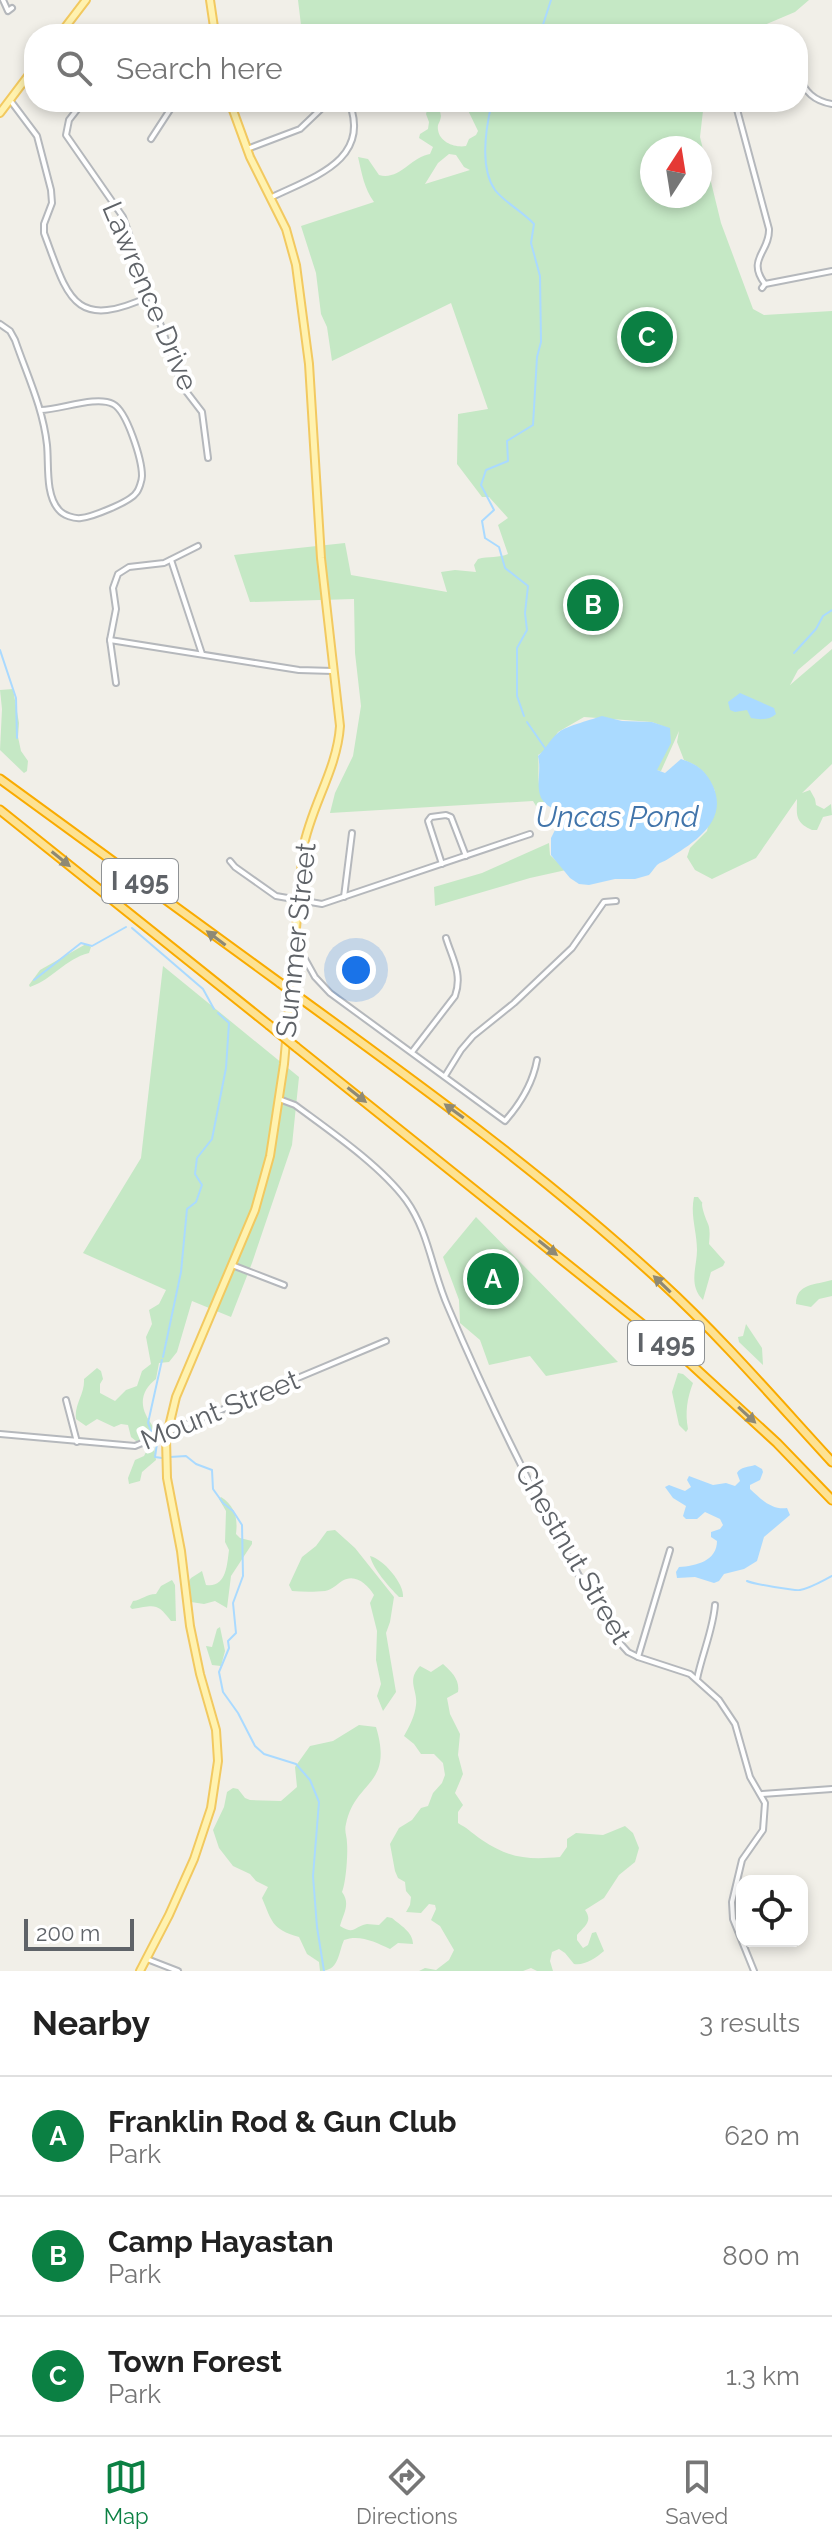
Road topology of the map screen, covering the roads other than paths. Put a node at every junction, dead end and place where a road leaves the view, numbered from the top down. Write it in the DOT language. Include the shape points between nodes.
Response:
graph roads {
  1 [pos="3,0"];
  2 [pos="86,0"];
  3 [pos="210,0"];
  4 [pos="12,8"];
  5 [pos="68,24"];
  6 [pos="214,24"];
  7 [pos="24,81"];
  8 [pos="808,93"];
  9 [pos="10,100"];
  10 [pos="832,104"];
  11 [pos="75,112"];
  12 [pos="169,112"];
  13 [pos="234,112"];
  14 [pos="318,112"];
  15 [pos="352,112"];
  16 [pos="738,112"];
  17 [pos="0,113"];
  18 [pos="151,139"];
  19 [pos="247,149"];
  20 [pos="272,197"];
  21 [pos="832,271"];
  22 [pos="150,296"];
  23 [pos="0,324"];
  24 [pos="41,410"];
  25 [pos="208,458"];
  26 [pos="198,546"];
  27 [pos="171,560"];
  28 [pos="110,640"];
  29 [pos="202,654"];
  30 [pos="335,671"];
  31 [pos="116,683"];
  32 [pos="0,779"];
  33 [pos="0,810"];
  34 [pos="352,833"];
  35 [pos="530,834"];
  36 [pos="466,856"];
  37 [pos="230,861"];
  38 [pos="442,864"];
  39 [pos="344,897"];
  40 [pos="616,901"];
  41 [pos="299,902"];
  42 [pos="446,938"];
  43 [pos="294,955"];
  44 [pos="412,1052"];
  45 [pos="537,1060"];
  46 [pos="445,1076"];
  47 [pos="279,1099"];
  48 [pos="232,1265"];
  49 [pos="284,1285"];
  50 [pos="386,1341"];
  51 [pos="66,1400"];
  52 [pos="167,1433"];
  53 [pos="0,1434"];
  54 [pos="77,1442"];
  55 [pos="832,1462"];
  56 [pos="832,1500"];
  57 [pos="670,1550"];
  58 [pos="715,1605"];
  59 [pos="638,1657"];
  60 [pos="697,1679"];
  61 [pos="832,1789"];
  62 [pos="762,1794"];
  63 [pos="147,1959"];
  64 [pos="140,1971"];
  65 [pos="178,1971"];
  66 [pos="754,1971"];
  1 -- 4 [label="street" via="8,11"];
  2 -- 5 [label="main road"];
  3 -- 6 [label="main road"];
  7 -- 9 [label="main road"];
  8 -- 10 [label="street"];
  9 -- 17 [label="main road"];
  9 -- 22 [label="street" via="40,144 52,197 44,233 67,291 81,306 100,311"];
  11 -- 22 [label="street, Lawrence Drive" via="66,135 123,217"];
  12 -- 18 [label="street"];
  13 -- 19 [label="main road, Summer Street"];
  14 -- 19 [label="street" via="300,129"];
  15 -- 20 [label="street" via="356,126 349,149 330,168"];
  16 -- 21 [label="street" via="769,229 757,265 764,286"];
  19 -- 20 [label="main road, Summer Street"];
  20 -- 30 [label="main road, Summer Street" via="292,248 303,304 321,558"];
  22 -- 25 [label="street, Lawrence Drive" via="182,386 202,412"];
  23 -- 24 [label="street" via="15,340"];
  24 -- 24 [label="street" via="51,493 63,514 79,519 136,493 142,478 139,462 123,413 114,404"];
  26 -- 27 [label="street"];
  27 -- 28 [label="street" via="118,574"];
  27 -- 29 [label="street"];
  28 -- 29 [label="street"];
  28 -- 31 [label="street"];
  29 -- 30 [label="street"];
  30 -- 41 [label="main road, Summer Street" via="339,740 307,829"];
  55 -- 32 [label="highway, I 495, one-way, bridge" via="699,1319 586,1216 477,1128"];
  33 -- 56 [label="highway, I 495, one-way, bridge" via="682,1356"];
  34 -- 39 [label="street"];
  35 -- 36 [label="street"];
  36 -- 38 [label="street"];
  36 -- 38 [label="street" via="451,817 428,819"];
  37 -- 41 [label="street" via="269,892"];
  38 -- 39 [label="street"];
  39 -- 41 [label="street" via="322,904"];
  40 -- 46 [label="street" via="604,902 572,948 473,1036"];
  41 -- 43 [label="main road, Summer Street"];
  42 -- 44 [label="street" via="458,988"];
  43 -- 44 [label="street" via="305,959 330,993"];
  43 -- 47 [label="main road, Summer Street"];
  44 -- 46 [label="street"];
  45 -- 46 [label="street" via="505,1121"];
  47 -- 48 [label="main road, Summer Street" via="259,1197"];
  47 -- 59 [label="street, Chestnut Street" via="299,1108 375,1168 417,1219 446,1304 532,1488 613,1634"];
  48 -- 49 [label="street"];
  48 -- 52 [label="main road, Summer Street"];
  50 -- 52 [label="street, Mount Street"];
  51 -- 54 [label="street"];
  52 -- 54 [label="street, Mount Street" via="130,1446"];
  52 -- 63 [label="main road, Summer Street" via="167,1478 197,1665 216,1730 218,1770 194,1859"];
  53 -- 54 [label="street, Mount Street"];
  57 -- 59 [label="street"];
  58 -- 60 [label="street"];
  59 -- 60 [label="street, Chestnut Street"];
  60 -- 62 [label="street, Chestnut Street" via="730,1714 750,1777"];
  61 -- 62 [label="street"];
  62 -- 66 [label="street, Chestnut Street" via="763,1830 742,1860 732,1906"];
  63 -- 64 [label="main road, Summer Street"];
  63 -- 65 [label="street"];
}
